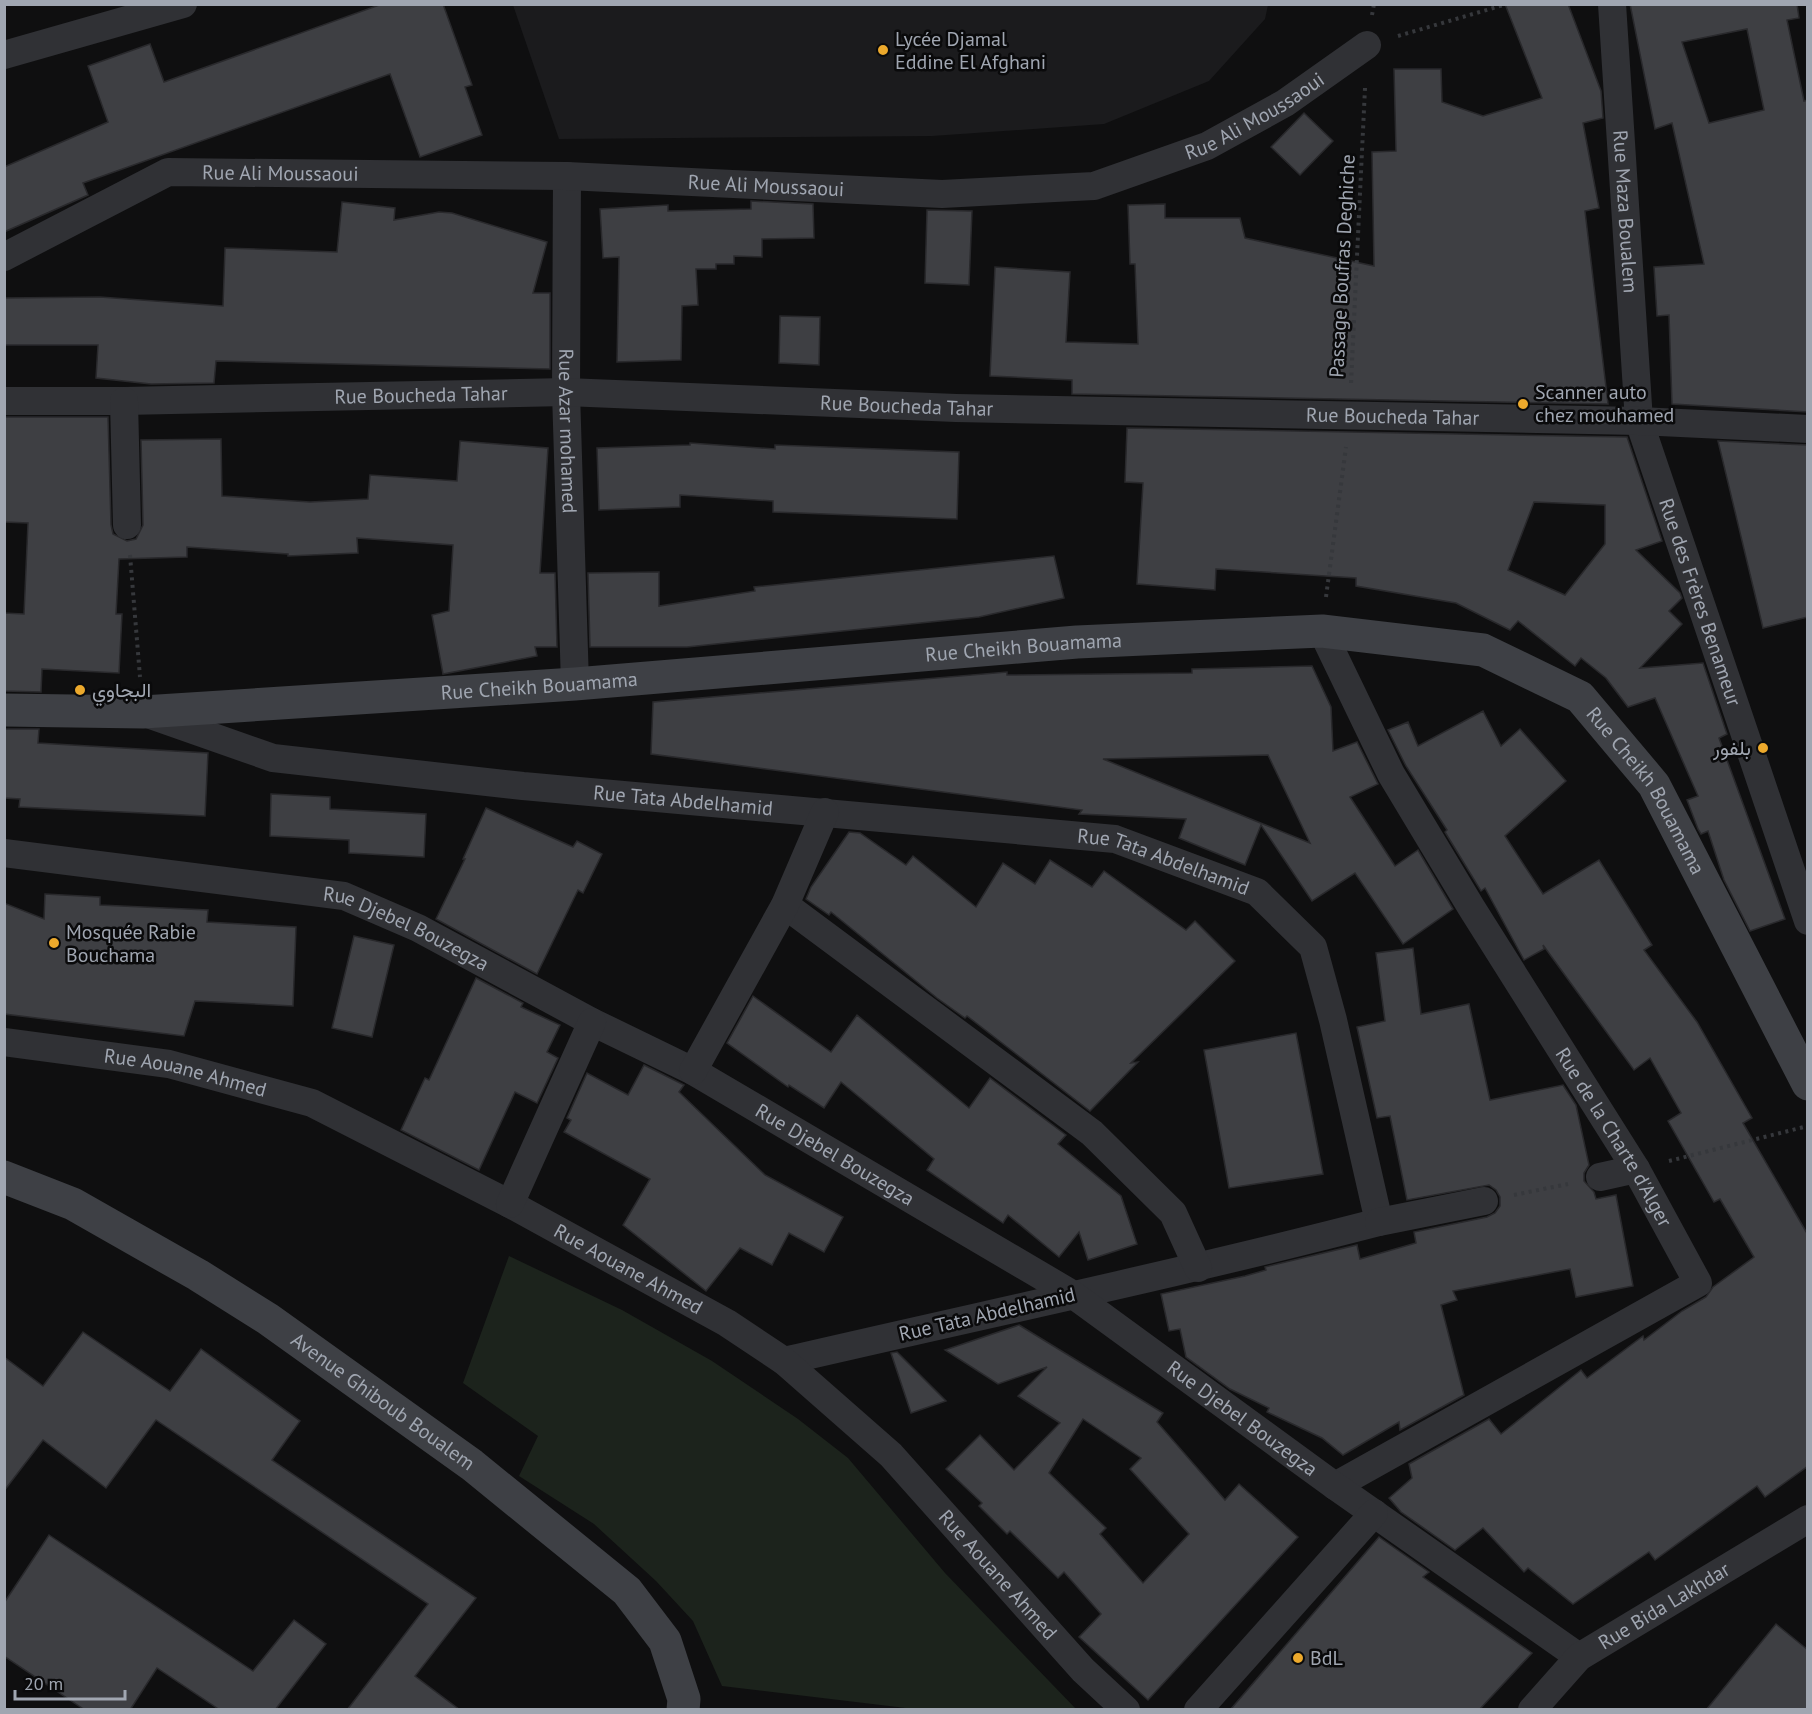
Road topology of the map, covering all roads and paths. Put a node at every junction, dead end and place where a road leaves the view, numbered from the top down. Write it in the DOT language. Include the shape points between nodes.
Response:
graph roads {
  1 [pos="183,4"];
  2 [pos="1507,4"];
  3 [pos="1612,4"];
  4 [pos="1367,45"];
  5 [pos="4,55"];
  6 [pos="567,176"];
  7 [pos="4,257"];
  8 [pos="566,392"];
  9 [pos="4,400"];
  10 [pos="124,401"];
  11 [pos="1350,417"];
  12 [pos="1639,421"];
  13 [pos="1808,429"];
  14 [pos="127,525"];
  15 [pos="1322,631"];
  16 [pos="575,684"];
  17 [pos="4,710"];
  18 [pos="143,712"];
  19 [pos="825,812"];
  20 [pos="4,853"];
  21 [pos="785,905"];
  22 [pos="1808,921"];
  23 [pos="592,1022"];
  24 [pos="4,1042"];
  25 [pos="693,1071"];
  26 [pos="1808,1084"];
  27 [pos="1808,1126"];
  28 [pos="1636,1169"];
  29 [pos="4,1177"];
  30 [pos="1600,1177"];
  31 [pos="1484,1201"];
  32 [pos="510,1204"];
  33 [pos="1379,1222"];
  34 [pos="1198,1269"];
  35 [pos="1072,1294"];
  36 [pos="784,1361"];
  37 [pos="1335,1486"];
  38 [pos="1374,1513"];
  39 [pos="1808,1519"];
  40 [pos="1579,1657"];
  41 [pos="683,1710"];
  42 [pos="1126,1710"];
  43 [pos="1198,1710"];
  44 [pos="1532,1710"];
  1 -- 5 [label="street"];
  2 -- 4 [label="path"];
  3 -- 12 [label="street, Rue Maza Boualem"];
  4 -- 6 [label="street, Rue Ali Moussaoui" via="1285,103 1207,147 1094,186 942,194"];
  4 -- 11 [label="path, Passage Boufras Deghiche"];
  6 -- 7 [label="street, Rue Ali Moussaoui" via="168,172"];
  6 -- 8 [label="street, Rue Azar mohamed"];
  8 -- 10 [label="street, Rue Boucheda Tahar"];
  8 -- 11 [label="street, Rue Boucheda Tahar" via="956,408"];
  8 -- 16 [label="street, Rue Azar mohamed"];
  9 -- 10 [label="street, Rue Boucheda Tahar"];
  10 -- 14 [label="street"];
  11 -- 12 [label="street, Rue Boucheda Tahar"];
  11 -- 15 [label="path, Passage Boufras Deghiche"];
  12 -- 13 [label="street, Rue Boucheda Tahar"];
  12 -- 22 [label="street, Rue des Frères Benameur"];
  14 -- 18 [label="path"];
  15 -- 16 [label="street, Rue Cheikh Bouamama" via="1077,642"];
  15 -- 26 [label="street, Rue Cheikh Bouamama" via="1483,650 1580,697 1653,785"];
  15 -- 28 [label="street, Rue de la Charte d'Alger" via="1390,774"];
  16 -- 18 [label="street, Rue Cheikh Bouamama"];
  17 -- 18 [label="street, Rue Cheikh Bouamama"];
  18 -- 19 [label="street, Rue Tata Abdelhamid" via="273,758 522,786"];
  19 -- 21 [label="street"];
  19 -- 33 [label="street, Rue Tata Abdelhamid" via="1115,839 1257,892 1313,947"];
  20 -- 23 [label="street, Rue Djebel Bouzegza" via="344,896 418,928"];
  21 -- 25 [label="street"];
  21 -- 34 [label="street" via="1092,1133 1173,1213"];
  23 -- 25 [label="street, Rue Djebel Bouzegza"];
  23 -- 32 [label="street"];
  24 -- 32 [label="street, Rue Aouane Ahmed" via="169,1064 312,1103"];
  25 -- 35 [label="street, Rue Djebel Bouzegza"];
  27 -- 28 [label="path"];
  28 -- 30 [label="street"];
  28 -- 37 [label="street, Rue de la Charte d'Alger" via="1698,1283"];
  29 -- 41 [label="street, Avenue Ghiboub Boualem" via="74,1204 208,1281 268,1319 481,1472 627,1591 665,1641 684,1699"];
  30 -- 31 [label="path"];
  31 -- 33 [label="street"];
  32 -- 36 [label="street, Rue Aouane Ahmed" via="727,1323"];
  33 -- 34 [label="street, Rue Tata Abdelhamid"];
  34 -- 35 [label="street, Rue Tata Abdelhamid"];
  35 -- 36 [label="street, Rue Tata Abdelhamid"];
  35 -- 37 [label="street, Rue Djebel Bouzegza"];
  36 -- 42 [label="street, Rue Aouane Ahmed" via="891,1455 1083,1670"];
  37 -- 38 [label="street, Rue Djebel Bouzegza"];
  38 -- 40 [label="street, Rue Djebel Bouzegza"];
  38 -- 43 [label="street"];
  39 -- 40 [label="street, Rue Bida Lakhdar"];
  40 -- 44 [label="street, Rue Bida Lakhdar"];
}
